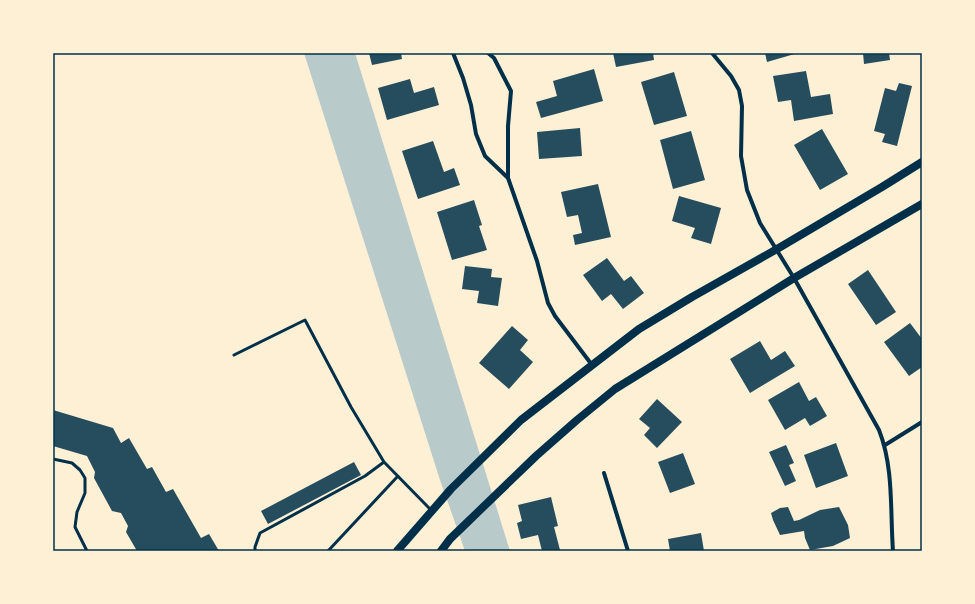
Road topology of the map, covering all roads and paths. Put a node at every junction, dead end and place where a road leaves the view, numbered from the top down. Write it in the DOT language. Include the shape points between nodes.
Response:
graph roads {
  1 [pos="453,53"];
  2 [pos="488,53"];
  3 [pos="712,53"];
  4 [pos="922,162"];
  5 [pos="508,178"];
  6 [pos="922,204"];
  7 [pos="777,249"];
  8 [pos="794,278"];
  9 [pos="234,355"];
  10 [pos="592,365"];
  11 [pos="922,422"];
  12 [pos="885,445"];
  13 [pos="53,458"];
  14 [pos="384,462"];
  15 [pos="604,473"];
  16 [pos="398,476"];
  17 [pos="432,511"];
  18 [pos="87,551"];
  19 [pos="255,551"];
  20 [pos="328,551"];
  21 [pos="397,551"];
  22 [pos="441,551"];
  23 [pos="628,551"];
  24 [pos="893,551"];
  1 -- 5 [label="street" via="463,78 476,134 485,156"];
  2 -- 5 [label="street" via="494,58 511,91"];
  3 -- 7 [label="street" via="739,90 742,106 741,156 747,190 760,223"];
  4 -- 7 [label="main road"];
  5 -- 10 [label="street" via="537,261 548,303"];
  6 -- 8 [label="main road"];
  7 -- 8 [label="street"];
  7 -- 10 [label="main road" via="639,329"];
  8 -- 12 [label="street"];
  8 -- 22 [label="main road" via="615,389 536,456 450,539"];
  9 -- 14 [label="lane" via="305,320 351,407"];
  10 -- 17 [label="main road" via="520,420"];
  11 -- 12 [label="street"];
  12 -- 24 [label="street"];
  13 -- 18 [label="lane" via="72,463 85,478 85,493 77,512 75,527"];
  14 -- 16 [label="lane"];
  14 -- 19 [label="lane" via="366,476 260,533"];
  15 -- 23 [label="street"];
  16 -- 17 [label="lane"];
  16 -- 20 [label="lane"];
  17 -- 21 [label="main road"];
}
